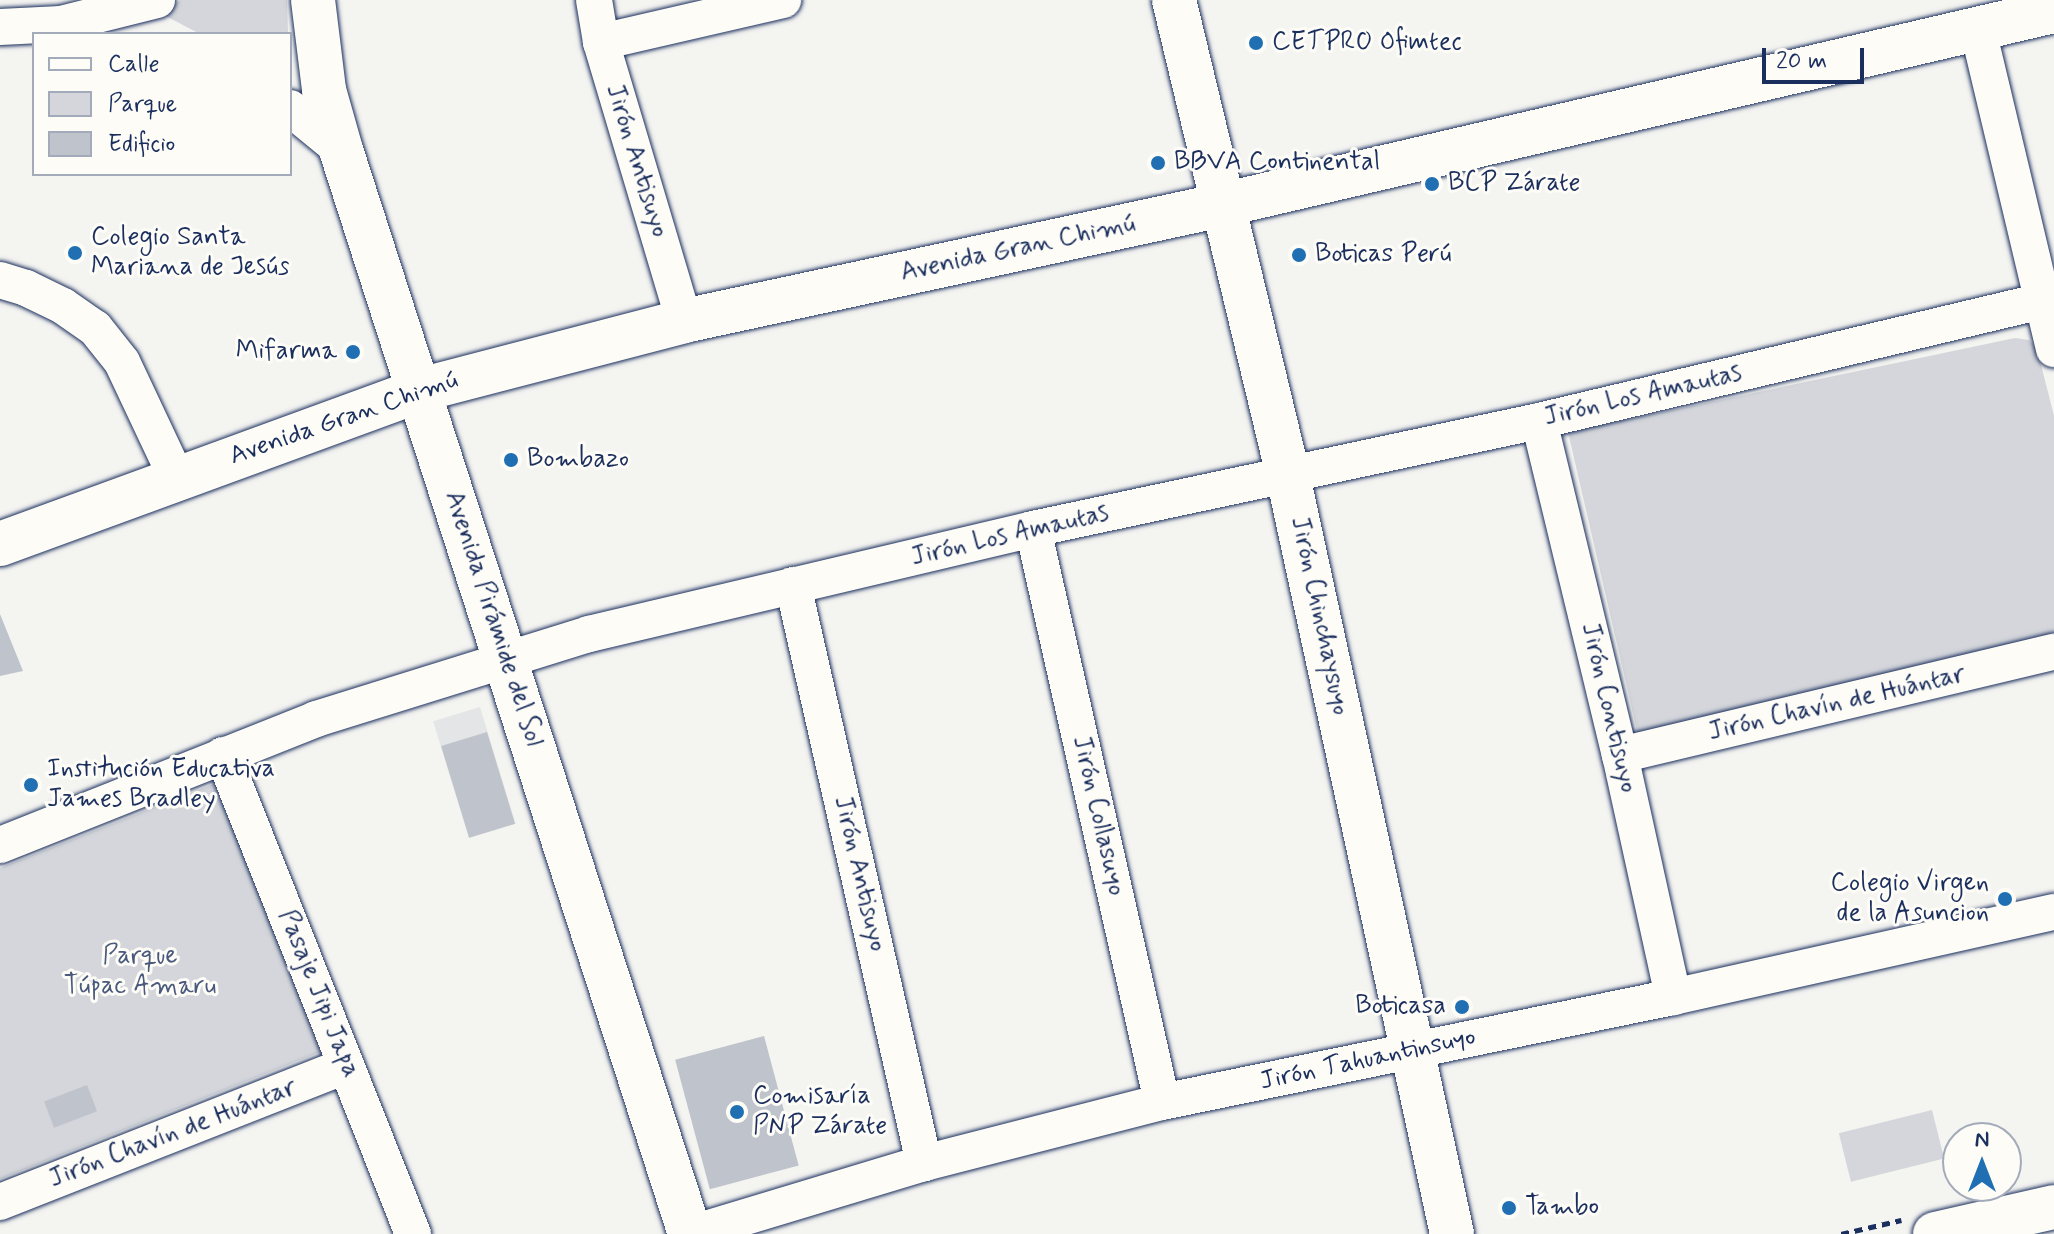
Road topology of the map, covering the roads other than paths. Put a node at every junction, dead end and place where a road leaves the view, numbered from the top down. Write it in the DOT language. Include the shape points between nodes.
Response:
graph roads {
  1 [pos="157,0"];
  2 [pos="313,0"];
  3 [pos="594,0"];
  4 [pos="783,0"];
  5 [pos="1174,0"];
  6 [pos="2054,11"];
  7 [pos="61,24"];
  8 [pos="0,27"];
  9 [pos="1978,30"];
  10 [pos="96,32"];
  11 [pos="601,42"];
  12 [pos="292,110"];
  13 [pos="341,150"];
  14 [pos="1222,205"];
  15 [pos="0,280"];
  16 [pos="2042,301"];
  17 [pos="684,321"];
  18 [pos="2054,347"];
  19 [pos="420,390"];
  20 [pos="1539,421"];
  21 [pos="1288,476"];
  22 [pos="176,477"];
  23 [pos="1033,529"];
  24 [pos="0,544"];
  25 [pos="793,585"];
  26 [pos="2054,652"];
  27 [pos="506,659"];
  28 [pos="223,755"];
  29 [pos="1620,755"];
  30 [pos="0,845"];
  31 [pos="2054,912"];
  32 [pos="1673,997"];
  33 [pos="1414,1051"];
  34 [pos="346,1066"];
  35 [pos="1162,1102"];
  36 [pos="924,1163"];
  37 [pos="0,1202"];
  38 [pos="2054,1207"];
  39 [pos="413,1234"];
  40 [pos="690,1234"];
  41 [pos="1452,1234"];
  42 [pos="1935,1234"];
  1 -- 7 [label="street"];
  2 -- 13 [label="main road, Avenida Pirámide del Sol" via="324,90"];
  3 -- 11 [label="street, Jirón Antisuyo"];
  4 -- 11 [label="street"];
  5 -- 14 [label="main road, Jirón Chinchaysuyo"];
  6 -- 9 [label="main road, Avenida Gran Chimú"];
  7 -- 8 [label="street"];
  7 -- 10 [label="street"];
  9 -- 14 [label="main road, Avenida Gran Chimú"];
  9 -- 16 [label="street"];
  11 -- 17 [label="street, Jirón Antisuyo"];
  12 -- 13 [label="street"];
  13 -- 19 [label="main road, Avenida Pirámide del Sol"];
  14 -- 17 [label="main road, Avenida Gran Chimú"];
  14 -- 21 [label="main road, Jirón Chinchaysuyo"];
  15 -- 22 [label="street" via="51,300 95,328 122,362"];
  16 -- 18 [label="street"];
  16 -- 20 [label="street, Jirón Los Amautas"];
  17 -- 19 [label="main road, Avenida Gran Chimú"];
  19 -- 22 [label="main road, Avenida Gran Chimú"];
  19 -- 27 [label="main road, Avenida Pirámide del Sol"];
  20 -- 21 [label="street, Jirón Los Amautas"];
  20 -- 29 [label="street, Jirón Contisuyo"];
  21 -- 23 [label="street, Jirón Los Amautas"];
  21 -- 33 [label="main road, Jirón Chinchaysuyo"];
  22 -- 24 [label="main road, Avenida Gran Chimú"];
  23 -- 25 [label="street, Jirón Los Amautas"];
  23 -- 35 [label="street, Jirón Collasuyo"];
  25 -- 27 [label="street, Jirón Los Amautas"];
  25 -- 36 [label="street, Jirón Antisuyo"];
  26 -- 29 [label="street, Jirón Chavín de Huántar"];
  27 -- 28 [label="street, Jirón Los Amautas" via="331,714"];
  27 -- 40 [label="main road, Avenida Pirámide del Sol"];
  28 -- 30 [label="street, Jirón Los Amautas"];
  28 -- 34 [label="street, Pasaje Jipi Japa"];
  29 -- 32 [label="street, Jirón Contisuyo"];
  31 -- 32 [label="street, Jirón Tahuantinsuyo"];
  32 -- 33 [label="street, Jirón Tahuantinsuyo"];
  33 -- 35 [label="street, Jirón Tahuantinsuyo"];
  33 -- 41 [label="main road, Jirón Chinchaysuyo"];
  34 -- 37 [label="street, Jirón Chavín de Huántar"];
  34 -- 39 [label="street, Pasaje Jipi Japa"];
  35 -- 36 [label="street, Jirón Tahuantinsuyo"];
  36 -- 40 [label="street, Jirón Tahuantinsuyo"];
  38 -- 42 [label="main road"];
}
